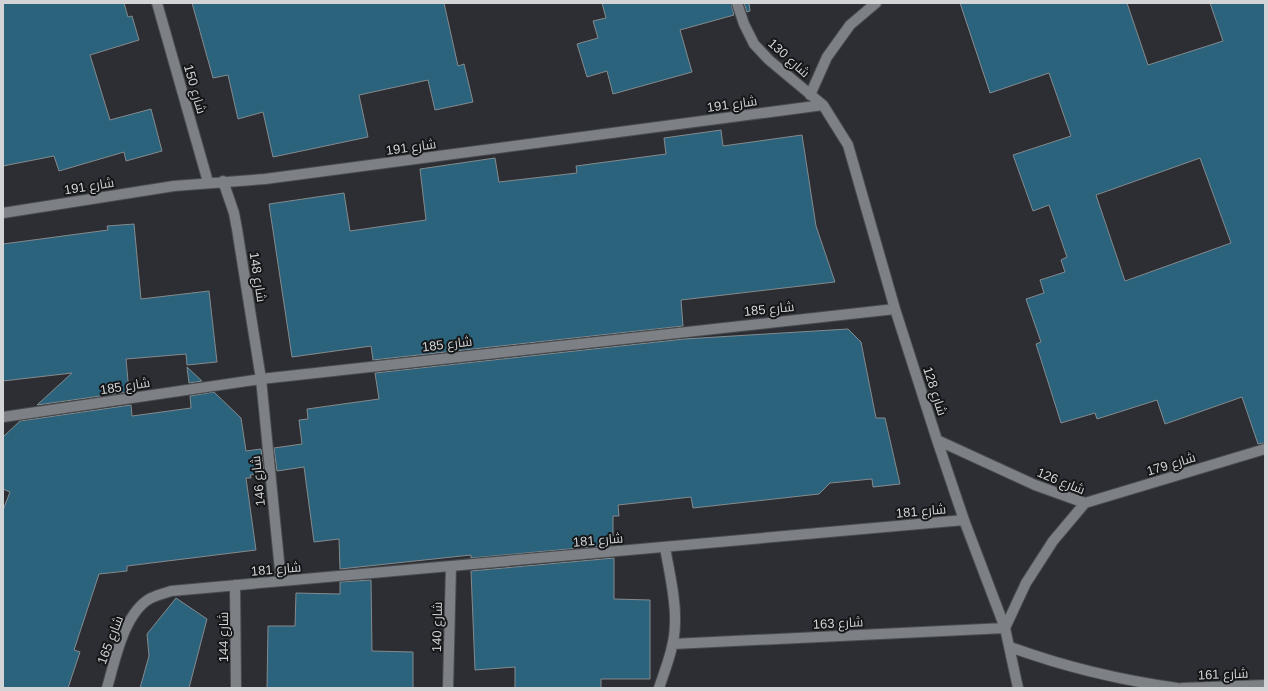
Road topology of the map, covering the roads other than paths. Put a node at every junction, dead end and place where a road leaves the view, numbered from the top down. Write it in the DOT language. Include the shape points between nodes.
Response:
graph roads {
  1 [pos="157,3"];
  2 [pos="736,3"];
  3 [pos="876,3"];
  4 [pos="810,95"];
  5 [pos="823,105"];
  6 [pos="223,181"];
  7 [pos="208,182"];
  8 [pos="3,213"];
  9 [pos="896,309"];
  10 [pos="261,379"];
  11 [pos="3,417"];
  12 [pos="937,440"];
  13 [pos="1265,449"];
  14 [pos="1085,503"];
  15 [pos="964,520"];
  16 [pos="665,547"];
  17 [pos="451,566"];
  18 [pos="281,581"];
  19 [pos="235,585"];
  20 [pos="1005,628"];
  21 [pos="673,644"];
  22 [pos="1010,647"];
  23 [pos="1265,685"];
  24 [pos="107,688"];
  25 [pos="236,688"];
  26 [pos="448,688"];
  27 [pos="659,688"];
  28 [pos="1018,688"];
  29 [pos="1177,688"];
  30 [pos="1182,688"];
  1 -- 7 [label="street, شارع 150"];
  2 -- 4 [label="street, شارع 130" via="754,44"];
  3 -- 4 [label="street" via="850,25 836,44 827,57"];
  4 -- 5 [label="street, شارع 130"];
  5 -- 6 [label="street, شارع 191" via="265,179"];
  5 -- 9 [label="street, شارع 128" via="848,145 855,162"];
  6 -- 7 [label="street, شارع 191"];
  6 -- 10 [label="street, شارع 148" via="234,213"];
  7 -- 8 [label="street, شارع 191"];
  9 -- 10 [label="street, شارع 185"];
  9 -- 12 [label="street, شارع 128"];
  10 -- 11 [label="street, شارع 185"];
  10 -- 18 [label="street, شارع 146"];
  12 -- 14 [label="street, شارع 126" via="1035,485"];
  12 -- 15 [label="street, شارع 128"];
  13 -- 14 [label="street, شارع 179"];
  14 -- 20 [label="street, شارع 126" via="1053,541 1026,583"];
  15 -- 16 [label="street, شارع 181"];
  15 -- 20 [label="street, شارع 128"];
  16 -- 17 [label="street, شارع 181"];
  16 -- 21 [label="street" via="676,623"];
  17 -- 18 [label="street, شارع 181"];
  17 -- 26 [label="street, شارع 140"];
  18 -- 19 [label="street, شارع 181"];
  19 -- 24 [label="street, شارع 165" via="171,591 150,598 136,611 126,627"];
  19 -- 25 [label="street, شارع 144"];
  20 -- 21 [label="street, شارع 163"];
  20 -- 22 [label="street, شارع 128"];
  21 -- 27 [label="street"];
  22 -- 28 [label="street, شارع 128"];
  22 -- 29 [label="street" via="1092,673"];
  23 -- 30 [label="street, شارع 161"];
}
